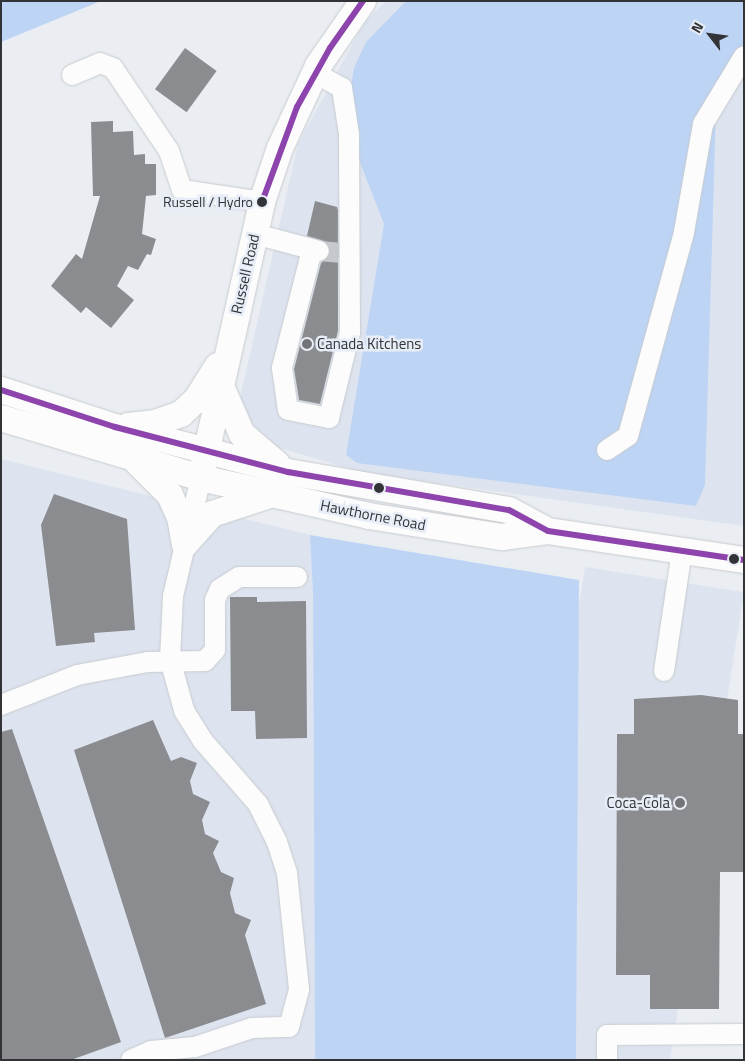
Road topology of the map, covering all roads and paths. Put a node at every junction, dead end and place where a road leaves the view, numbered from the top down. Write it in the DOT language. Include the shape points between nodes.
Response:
graph roads {
  1 [pos="362,1"];
  2 [pos="744,56"];
  3 [pos="315,72"];
  4 [pos="72,75"];
  5 [pos="262,202"];
  6 [pos="255,234"];
  7 [pos="227,353"];
  8 [pos="220,384"];
  9 [pos="1,390"];
  10 [pos="1,418"];
  11 [pos="115,427"];
  12 [pos="206,450"];
  13 [pos="607,450"];
  14 [pos="131,458"];
  15 [pos="288,472"];
  16 [pos="200,478"];
  17 [pos="271,495"];
  18 [pos="548,531"];
  19 [pos="186,544"];
  20 [pos="682,551"];
  21 [pos="744,560"];
  22 [pos="297,577"];
  23 [pos="170,660"];
  24 [pos="664,671"];
  25 [pos="1,705"];
  26 [pos="744,1034"];
  27 [pos="131,1060"];
  28 [pos="607,1060"];
  1 -- 3 [label="main road, Russell Road"];
  2 -- 13 [label="lane" via="703,124 684,232 628,436"];
  3 -- 5 [label="main road, Russell Road" via="288,128"];
  3 -- 6 [label="lane" via="342,88 349,134 343,254 350,332 329,418 288,410 282,368 315,251"];
  4 -- 5 [label="lane" via="100,63 113,68 169,151 182,190"];
  5 -- 6 [label="main road, Russell Road"];
  6 -- 7 [label="main road, Russell Road"];
  7 -- 8 [label="main road, Russell Road"];
  7 -- 11 [label="main road" via="197,399 181,414 155,423"];
  8 -- 12 [label="main road, Russell Road"];
  8 -- 15 [label="main road" via="242,434"];
  9 -- 11 [label="main road"];
  10 -- 14 [label="main road"];
  11 -- 12 [label="main road"];
  12 -- 15 [label="main road, Hawthorne Road"];
  12 -- 16 [label="main road, Russell Road"];
  14 -- 16 [label="main road"];
  14 -- 19 [label="main road" via="170,495"];
  15 -- 18 [label="main road, Hawthorne Road" via="509,510"];
  16 -- 17 [label="main road, Hawthorne Road"];
  16 -- 19 [label="lane"];
  17 -- 18 [label="main road, Hawthorne Road" via="502,537"];
  17 -- 19 [label="main road" via="219,509 202,522"];
  18 -- 20 [label="main road, Hawthorne Road"];
  19 -- 23 [label="lane" via="172,596"];
  20 -- 21 [label="main road, Hawthorne Road"];
  20 -- 24 [label="lane"];
  22 -- 23 [label="lane" via="239,577 220,589 214,600 215,650 205,662"];
  23 -- 25 [label="lane" via="78,675"];
  23 -- 27 [label="lane" via="184,710 203,741 258,804 277,842 287,873 299,989 289,1026 252,1028 195,1047 151,1051"];
  26 -- 28 [label="lane" via="607,1035"];
}
